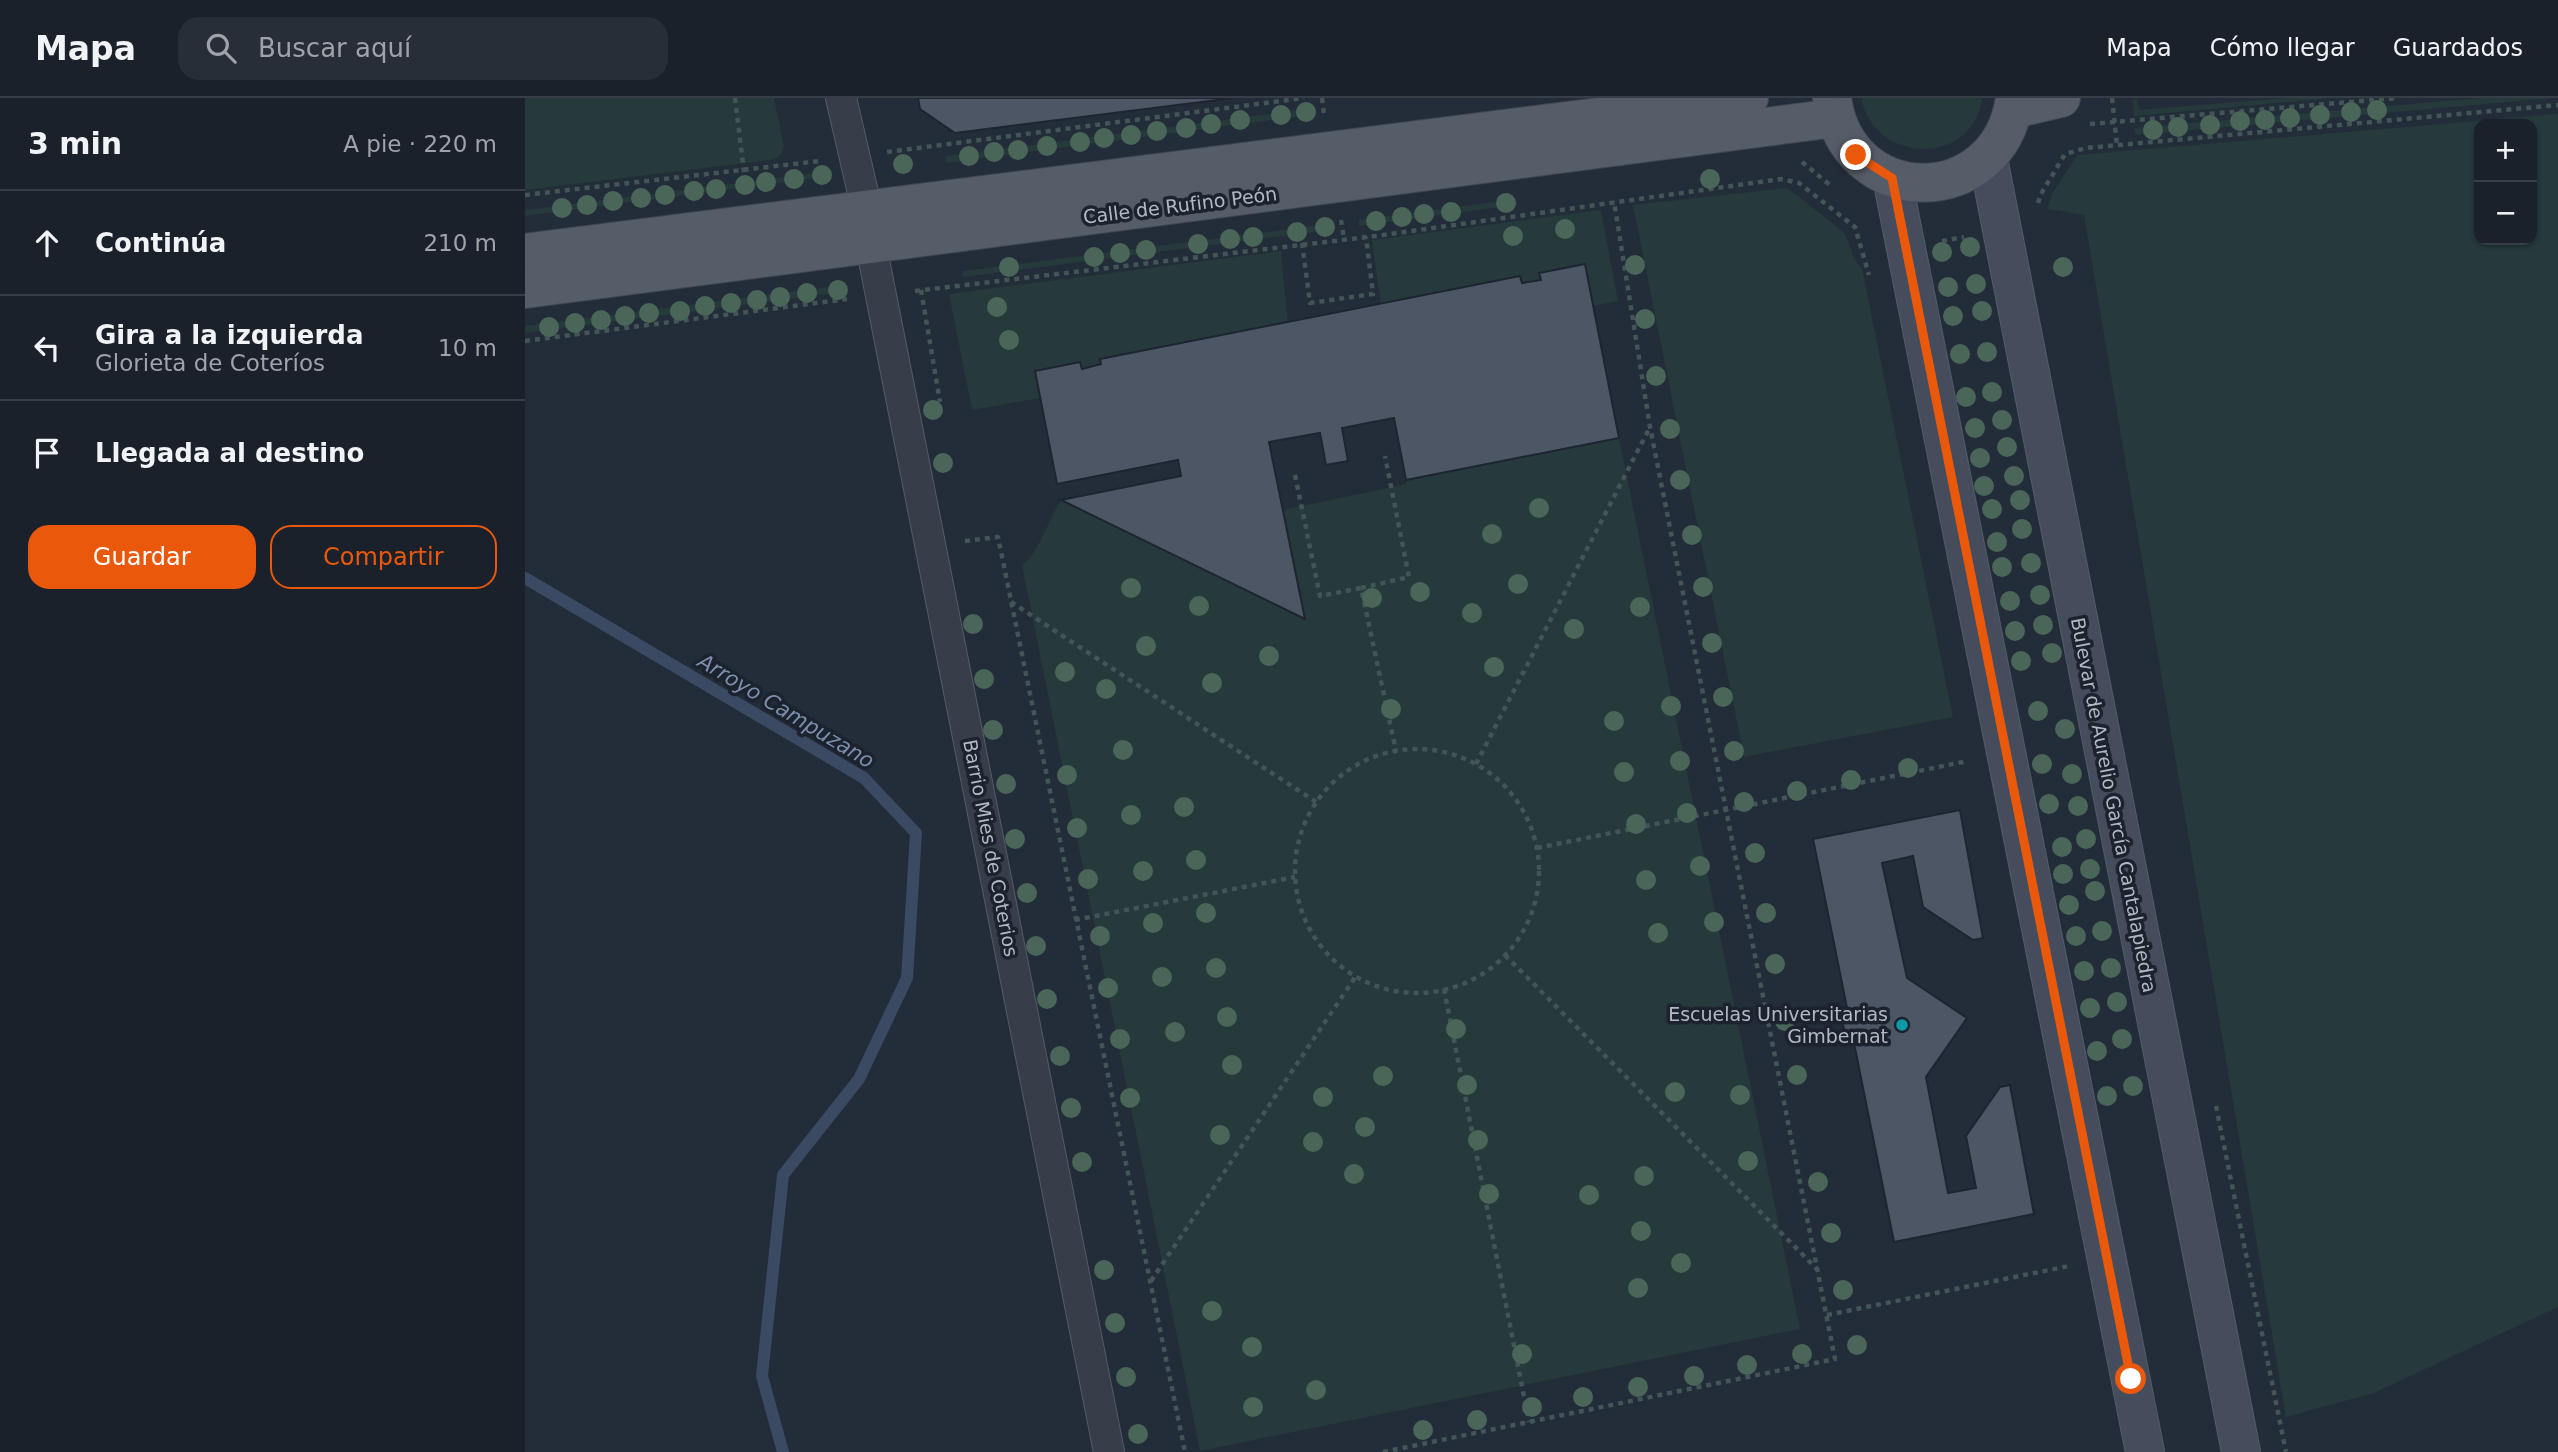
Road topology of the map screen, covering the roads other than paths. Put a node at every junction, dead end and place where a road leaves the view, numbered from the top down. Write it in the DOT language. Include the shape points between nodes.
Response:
graph roads {
  1 [pos="841,98"];
  2 [pos="1749,98"];
  3 [pos="2015,104"];
  4 [pos="1833,108"];
  5 [pos="2070,111"];
  6 [pos="1988,158"];
  7 [pos="1892,178"];
  8 [pos="869,227"];
  9 [pos="525,253"];
  10 [pos="525,289"];
  11 [pos="1109,1452"];
  12 [pos="2145,1452"];
  13 [pos="2241,1452"];
  1 -- 8 [label="street, Barrio Mies de Coterios"];
  2 -- 8 [label="main road, Calle de Rufino Peón"];
  3 -- 5 [label="main road"];
  3 -- 6 [label="main road" via="2004,135"];
  4 -- 7 [label="main road" via="1856,155"];
  4 -- 8 [label="main road, Calle de Rufino Peón"];
  6 -- 7 [label="main road" via="1975,169 1943,182 1909,183"];
  6 -- 13 [label="main road, Bulevar de Aurelio García Cantalapiedra"];
  7 -- 12 [label="main road"];
  8 -- 9 [label="main road, Calle de Rufino Peón"];
  8 -- 10 [label="main road, Calle de Rufino Peón"];
  8 -- 11 [label="street, Barrio Mies de Coterios"];
}
